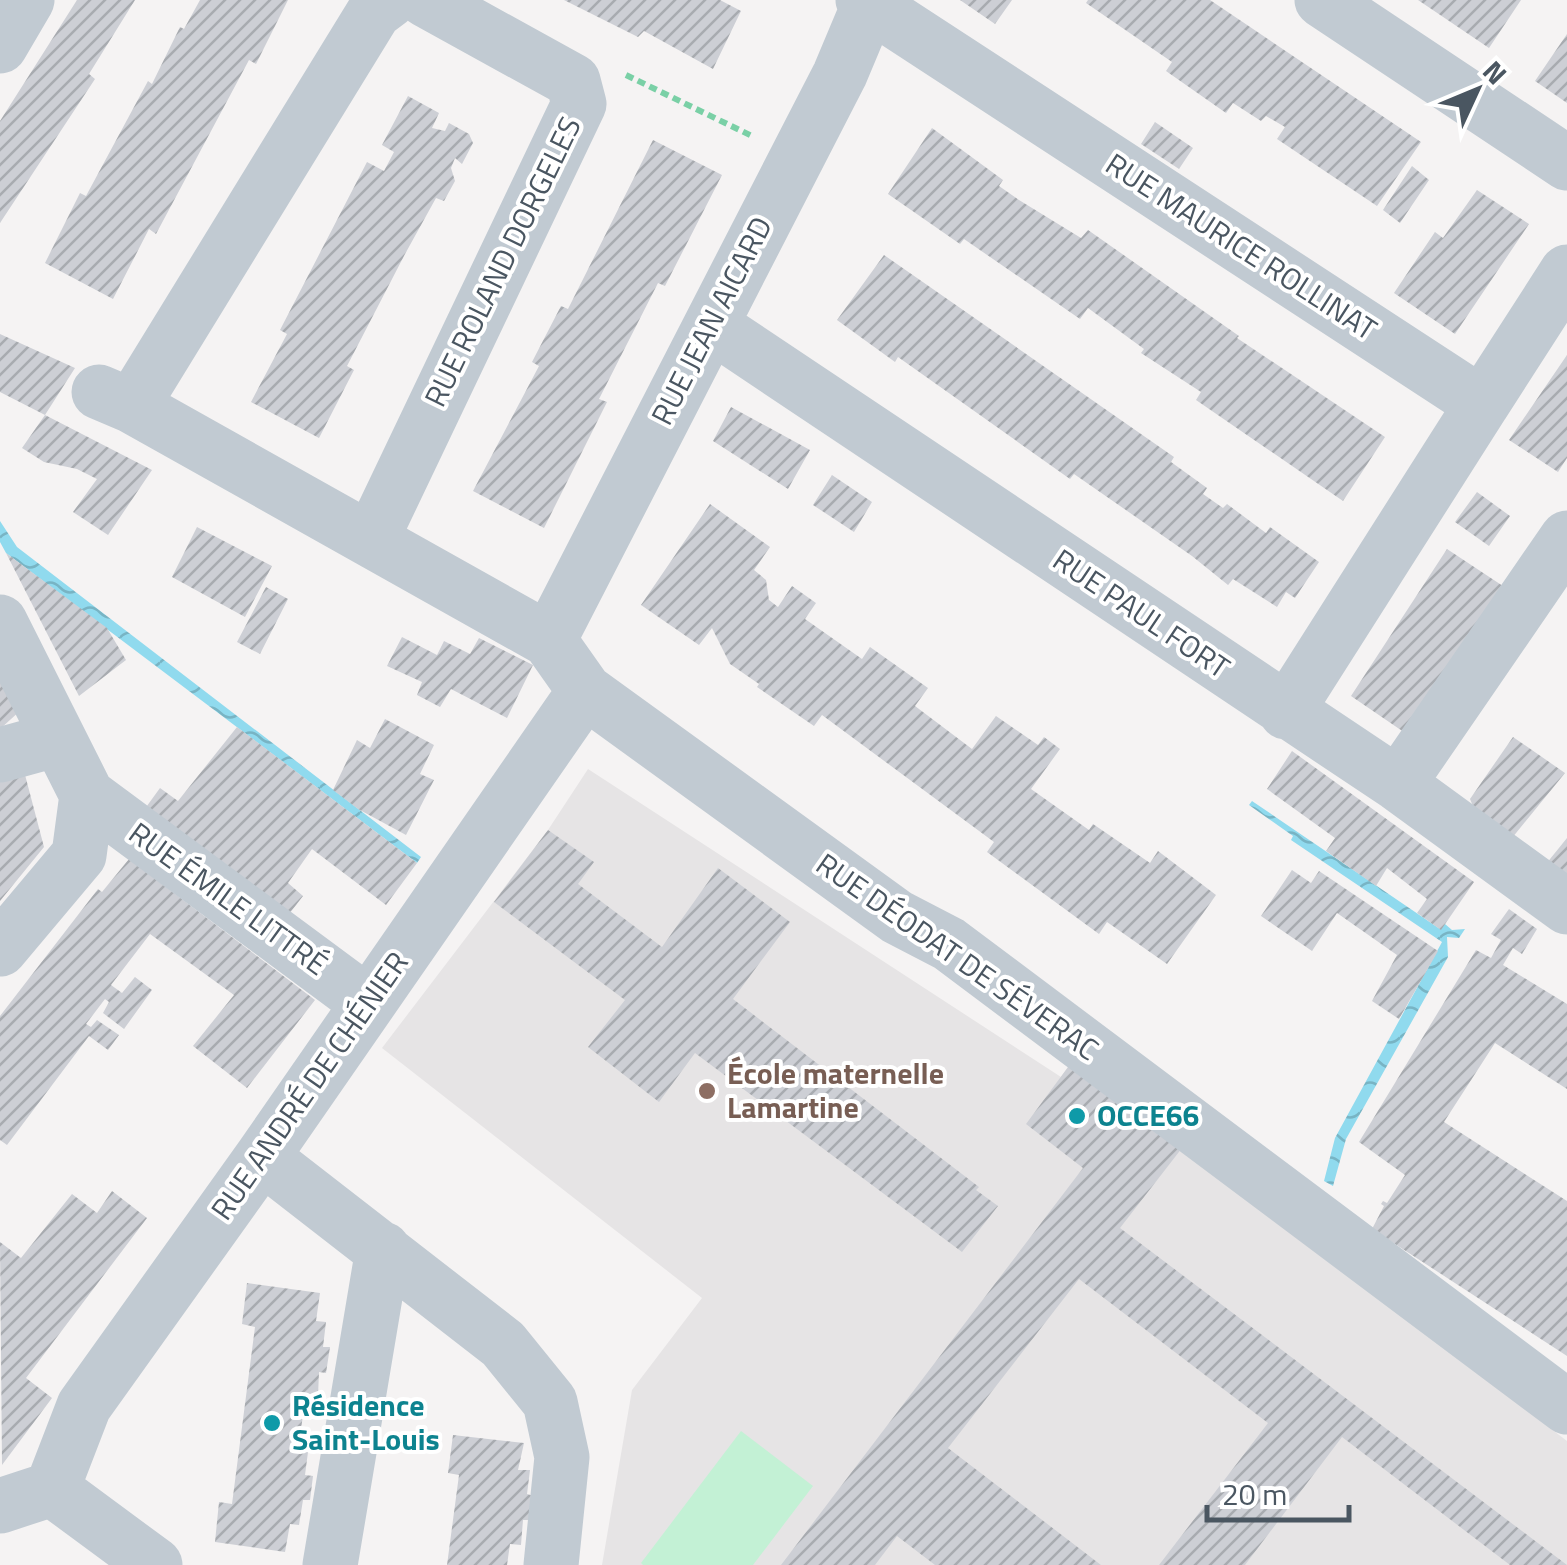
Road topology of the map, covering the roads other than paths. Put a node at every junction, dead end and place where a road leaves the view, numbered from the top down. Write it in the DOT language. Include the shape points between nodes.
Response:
graph roads {
  1 [pos="27,0"];
  2 [pos="390,0"];
  3 [pos="426,0"];
  4 [pos="1322,0"];
  5 [pos="868,1"];
  6 [pos="0,46"];
  7 [pos="1567,163"];
  8 [pos="1567,272"];
  9 [pos="712,325"];
  10 [pos="1482,404"];
  11 [pos="1567,538"];
  12 [pos="371,540"];
  13 [pos="0,622"];
  14 [pos="548,640"];
  15 [pos="585,690"];
  16 [pos="1286,712"];
  17 [pos="58,739"];
  18 [pos="0,755"];
  19 [pos="1398,784"];
  20 [pos="88,796"];
  21 [pos="1567,907"];
  22 [pos="0,948"];
  23 [pos="368,1002"];
  24 [pos="262,1157"];
  25 [pos="383,1249"];
  26 [pos="1567,1407"];
  27 [pos="52,1489"];
  28 [pos="0,1506"];
  29 [pos="155,1565"];
  30 [pos="330,1565"];
  31 [pos="551,1565"];
  1 -- 6 [label="street"];
  2 -- 12 [label="street" via="374,12 116,399"];
  3 -- 12 [label="street, RUE ROLAND DORGELES" via="573,81 578,104"];
  4 -- 7 [label="street"];
  5 -- 9 [label="street, RUE JEAN AICARD" via="840,74"];
  5 -- 10 [label="street, RUE MAURICE ROLLINAT"];
  8 -- 10 [label="street"];
  9 -- 14 [label="street, RUE JEAN AICARD"];
  9 -- 16 [label="street, RUE PAUL FORT"];
  10 -- 16 [label="street"];
  11 -- 19 [label="street"];
  12 -- 14 [label="street"];
  13 -- 17 [label="street"];
  14 -- 15 [label="street"];
  15 -- 23 [label="street, RUE ANDRÉ DE CHÉNIER"];
  15 -- 26 [label="street, RUE DÉODAT DE SÉVERAC" via="897,918 948,944"];
  16 -- 19 [label="street, RUE PAUL FORT"];
  17 -- 18 [label="street"];
  17 -- 20 [label="street"];
  19 -- 21 [label="street, RUE PAUL FORT"];
  20 -- 22 [label="street" via="79,855"];
  20 -- 23 [label="street, RUE ÉMILE LITTRÉ"];
  23 -- 24 [label="street, RUE ANDRÉ DE CHÉNIER"];
  24 -- 25 [label="street"];
  24 -- 27 [label="street, RUE ANDRÉ DE CHÉNIER" via="84,1406"];
  25 -- 30 [label="street"];
  25 -- 31 [label="street" via="503,1344 550,1402 562,1457"];
  27 -- 28 [label="street"];
  27 -- 29 [label="street"];
}
